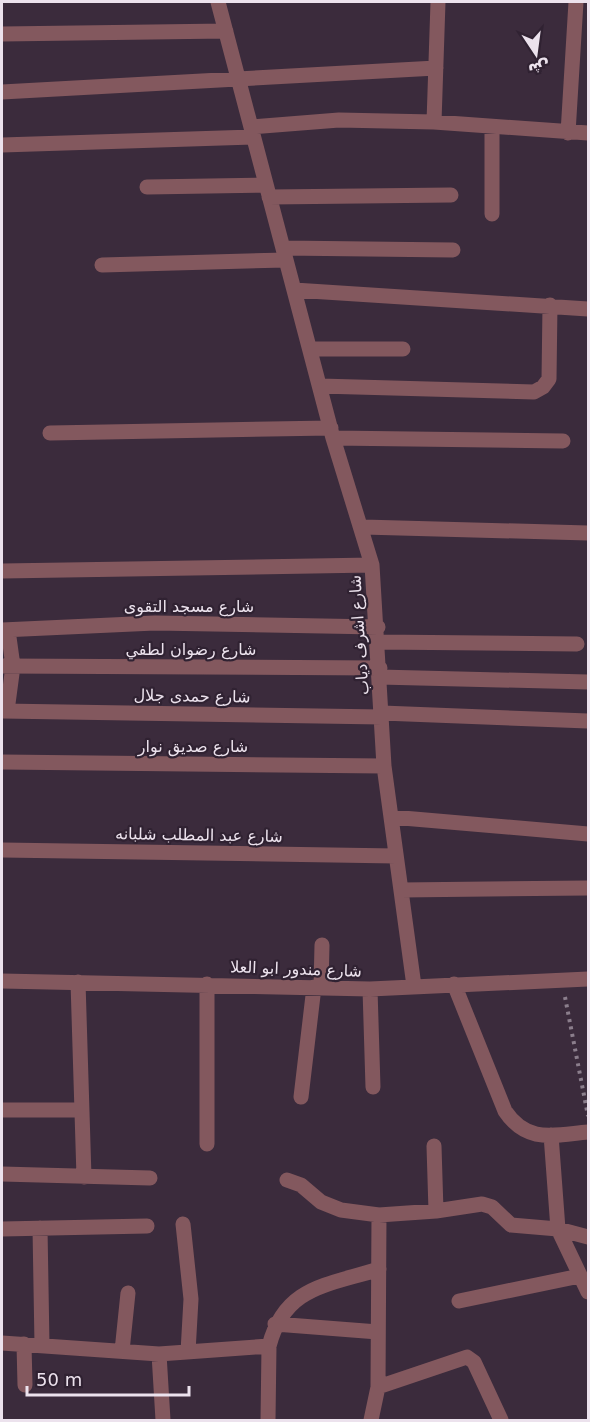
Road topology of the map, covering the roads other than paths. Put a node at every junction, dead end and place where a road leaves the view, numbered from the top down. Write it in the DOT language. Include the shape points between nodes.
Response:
graph roads {
  1 [pos="218,2"];
  2 [pos="438,2"];
  3 [pos="576,2"];
  4 [pos="226,31"];
  5 [pos="2,34"];
  6 [pos="436,68"];
  7 [pos="238,79"];
  8 [pos="2,92"];
  9 [pos="434,122"];
  10 [pos="492,127"];
  11 [pos="252,132"];
  12 [pos="568,133"];
  13 [pos="588,133"];
  14 [pos="3,146"];
  15 [pos="147,187"];
  16 [pos="268,191"];
  17 [pos="452,195"];
  18 [pos="492,214"];
  19 [pos="453,250"];
  20 [pos="284,254"];
  21 [pos="102,265"];
  22 [pos="294,290"];
  23 [pos="550,305"];
  24 [pos="588,309"];
  25 [pos="310,349"];
  26 [pos="403,349"];
  27 [pos="320,386"];
  28 [pos="50,433"];
  29 [pos="332,433"];
  30 [pos="563,441"];
  31 [pos="363,527"];
  32 [pos="588,533"];
  33 [pos="372,565"];
  34 [pos="2,571"];
  35 [pos="5,630"];
  36 [pos="378,634"];
  37 [pos="577,644"];
  38 [pos="7,666"];
  39 [pos="379,673"];
  40 [pos="588,682"];
  41 [pos="4,711"];
  42 [pos="382,715"];
  43 [pos="588,721"];
  44 [pos="2,762"];
  45 [pos="384,765"];
  46 [pos="391,817"];
  47 [pos="588,834"];
  48 [pos="2,850"];
  49 [pos="396,856"];
  50 [pos="588,888"];
  51 [pos="401,890"];
  52 [pos="322,945"];
  53 [pos="588,979"];
  54 [pos="2,981"];
  55 [pos="78,982"];
  56 [pos="207,984"];
  57 [pos="454,984"];
  58 [pos="414,986"];
  59 [pos="317,987"];
  60 [pos="370,989"];
  61 [pos="373,1087"];
  62 [pos="301,1097"];
  63 [pos="2,1110"];
  64 [pos="81,1110"];
  65 [pos="588,1132"];
  66 [pos="551,1135"];
  67 [pos="207,1144"];
  68 [pos="434,1146"];
  69 [pos="2,1174"];
  70 [pos="84,1177"];
  71 [pos="150,1178"];
  72 [pos="287,1180"];
  73 [pos="436,1211"];
  74 [pos="379,1215"];
  75 [pos="183,1224"];
  76 [pos="147,1226"];
  77 [pos="40,1228"];
  78 [pos="2,1229"];
  79 [pos="558,1229"];
  80 [pos="588,1237"];
  81 [pos="378,1269"];
  82 [pos="580,1276"];
  83 [pos="588,1292"];
  84 [pos="128,1293"];
  85 [pos="459,1301"];
  86 [pos="275,1324"];
  87 [pos="378,1332"];
  88 [pos="2,1343"];
  89 [pos="24,1344"];
  90 [pos="42,1345"];
  91 [pos="268,1346"];
  92 [pos="122,1351"];
  93 [pos="188,1352"];
  94 [pos="159,1354"];
  95 [pos="25,1384"];
  96 [pos="378,1387"];
  97 [pos="163,1420"];
  98 [pos="268,1420"];
  99 [pos="371,1420"];
  100 [pos="501,1420"];
  1 -- 4 [label="street, شارع اشرف دياب"];
  2 -- 6 [label="street"];
  3 -- 12 [label="street"];
  4 -- 5 [label="street"];
  4 -- 7 [label="street, شارع اشرف دياب"];
  6 -- 7 [label="street"];
  6 -- 9 [label="street"];
  7 -- 8 [label="street"];
  7 -- 11 [label="street, شارع اشرف دياب"];
  9 -- 10 [label="street"];
  9 -- 11 [label="street" via="326,121"];
  10 -- 12 [label="street"];
  10 -- 18 [label="street"];
  11 -- 14 [label="street"];
  11 -- 16 [label="street, شارع اشرف دياب"];
  12 -- 13 [label="street"];
  15 -- 16 [label="street"];
  16 -- 17 [label="street"];
  16 -- 20 [label="street, شارع اشرف دياب"];
  19 -- 20 [label="street"];
  20 -- 21 [label="street"];
  20 -- 22 [label="street, شارع اشرف دياب"];
  22 -- 23 [label="street"];
  22 -- 25 [label="street, شارع اشرف دياب"];
  23 -- 24 [label="street"];
  23 -- 27 [label="street" via="549,379 534,392"];
  25 -- 26 [label="street"];
  25 -- 27 [label="street, شارع اشرف دياب"];
  27 -- 29 [label="street, شارع اشرف دياب"];
  28 -- 29 [label="street"];
  29 -- 30 [label="street"];
  29 -- 31 [label="street, شارع اشرف دياب"];
  31 -- 32 [label="street"];
  31 -- 33 [label="street, شارع اشرف دياب"];
  33 -- 34 [label="street"];
  33 -- 36 [label="street, شارع اشرف دياب"];
  35 -- 36 [label="street, شارع مسجد التقوى" via="154,622"];
  35 -- 38 [label="street"];
  36 -- 37 [label="street, شارع مسجد التقوى"];
  36 -- 39 [label="street, شارع اشرف دياب"];
  38 -- 39 [label="street, شارع رضوان لطفي"];
  38 -- 41 [label="street"];
  39 -- 40 [label="street, شارع رضوان لطفي"];
  39 -- 42 [label="street, شارع اشرف دياب"];
  41 -- 42 [label="street, شارع حمدى جلال"];
  42 -- 43 [label="street, شارع حمدى جلال"];
  42 -- 45 [label="street, شارع اشرف دياب"];
  44 -- 45 [label="street, شارع صديق نوار"];
  45 -- 46 [label="street, شارع اشرف دياب"];
  46 -- 47 [label="street"];
  46 -- 49 [label="street, شارع اشرف دياب"];
  48 -- 49 [label="street, شارع عبد المطلب شلبانه"];
  49 -- 51 [label="street, شارع اشرف دياب"];
  50 -- 51 [label="street"];
  51 -- 58 [label="street, شارع اشرف دياب"];
  52 -- 59 [label="street"];
  53 -- 57 [label="street, شارع مندور ابو العلا"];
  54 -- 55 [label="street, شارع مندور ابو العلا"];
  55 -- 56 [label="street, شارع مندور ابو العلا"];
  55 -- 64 [label="street"];
  56 -- 59 [label="street, شارع مندور ابو العلا"];
  56 -- 67 [label="street"];
  57 -- 58 [label="street, شارع مندور ابو العلا"];
  57 -- 66 [label="street" via="505,1111 524,1131 537,1136"];
  58 -- 60 [label="street, شارع مندور ابو العلا"];
  59 -- 60 [label="street, شارع مندور ابو العلا"];
  59 -- 62 [label="street"];
  60 -- 61 [label="street"];
  63 -- 64 [label="street"];
  64 -- 70 [label="street"];
  65 -- 66 [label="street"];
  66 -- 79 [label="street"];
  68 -- 73 [label="street"];
  69 -- 70 [label="street"];
  70 -- 71 [label="street"];
  72 -- 74 [label="street" via="341,1210"];
  73 -- 74 [label="street"];
  73 -- 79 [label="street" via="482,1204 492,1207 511,1225"];
  74 -- 81 [label="street"];
  75 -- 93 [label="street" via="191,1299"];
  76 -- 77 [label="street"];
  77 -- 78 [label="street"];
  77 -- 90 [label="street"];
  79 -- 80 [label="street"];
  79 -- 82 [label="street"];
  81 -- 86 [label="street" via="311,1289"];
  81 -- 87 [label="street"];
  82 -- 83 [label="street"];
  82 -- 85 [label="street"];
  84 -- 92 [label="street"];
  86 -- 87 [label="street"];
  86 -- 91 [label="street"];
  87 -- 96 [label="street"];
  88 -- 89 [label="street"];
  89 -- 90 [label="street"];
  89 -- 95 [label="street"];
  90 -- 92 [label="street"];
  91 -- 93 [label="street"];
  91 -- 98 [label="street"];
  92 -- 94 [label="street"];
  93 -- 94 [label="street"];
  94 -- 97 [label="street"];
  96 -- 99 [label="street"];
  96 -- 100 [label="street" via="467,1357 474,1362"];
}
